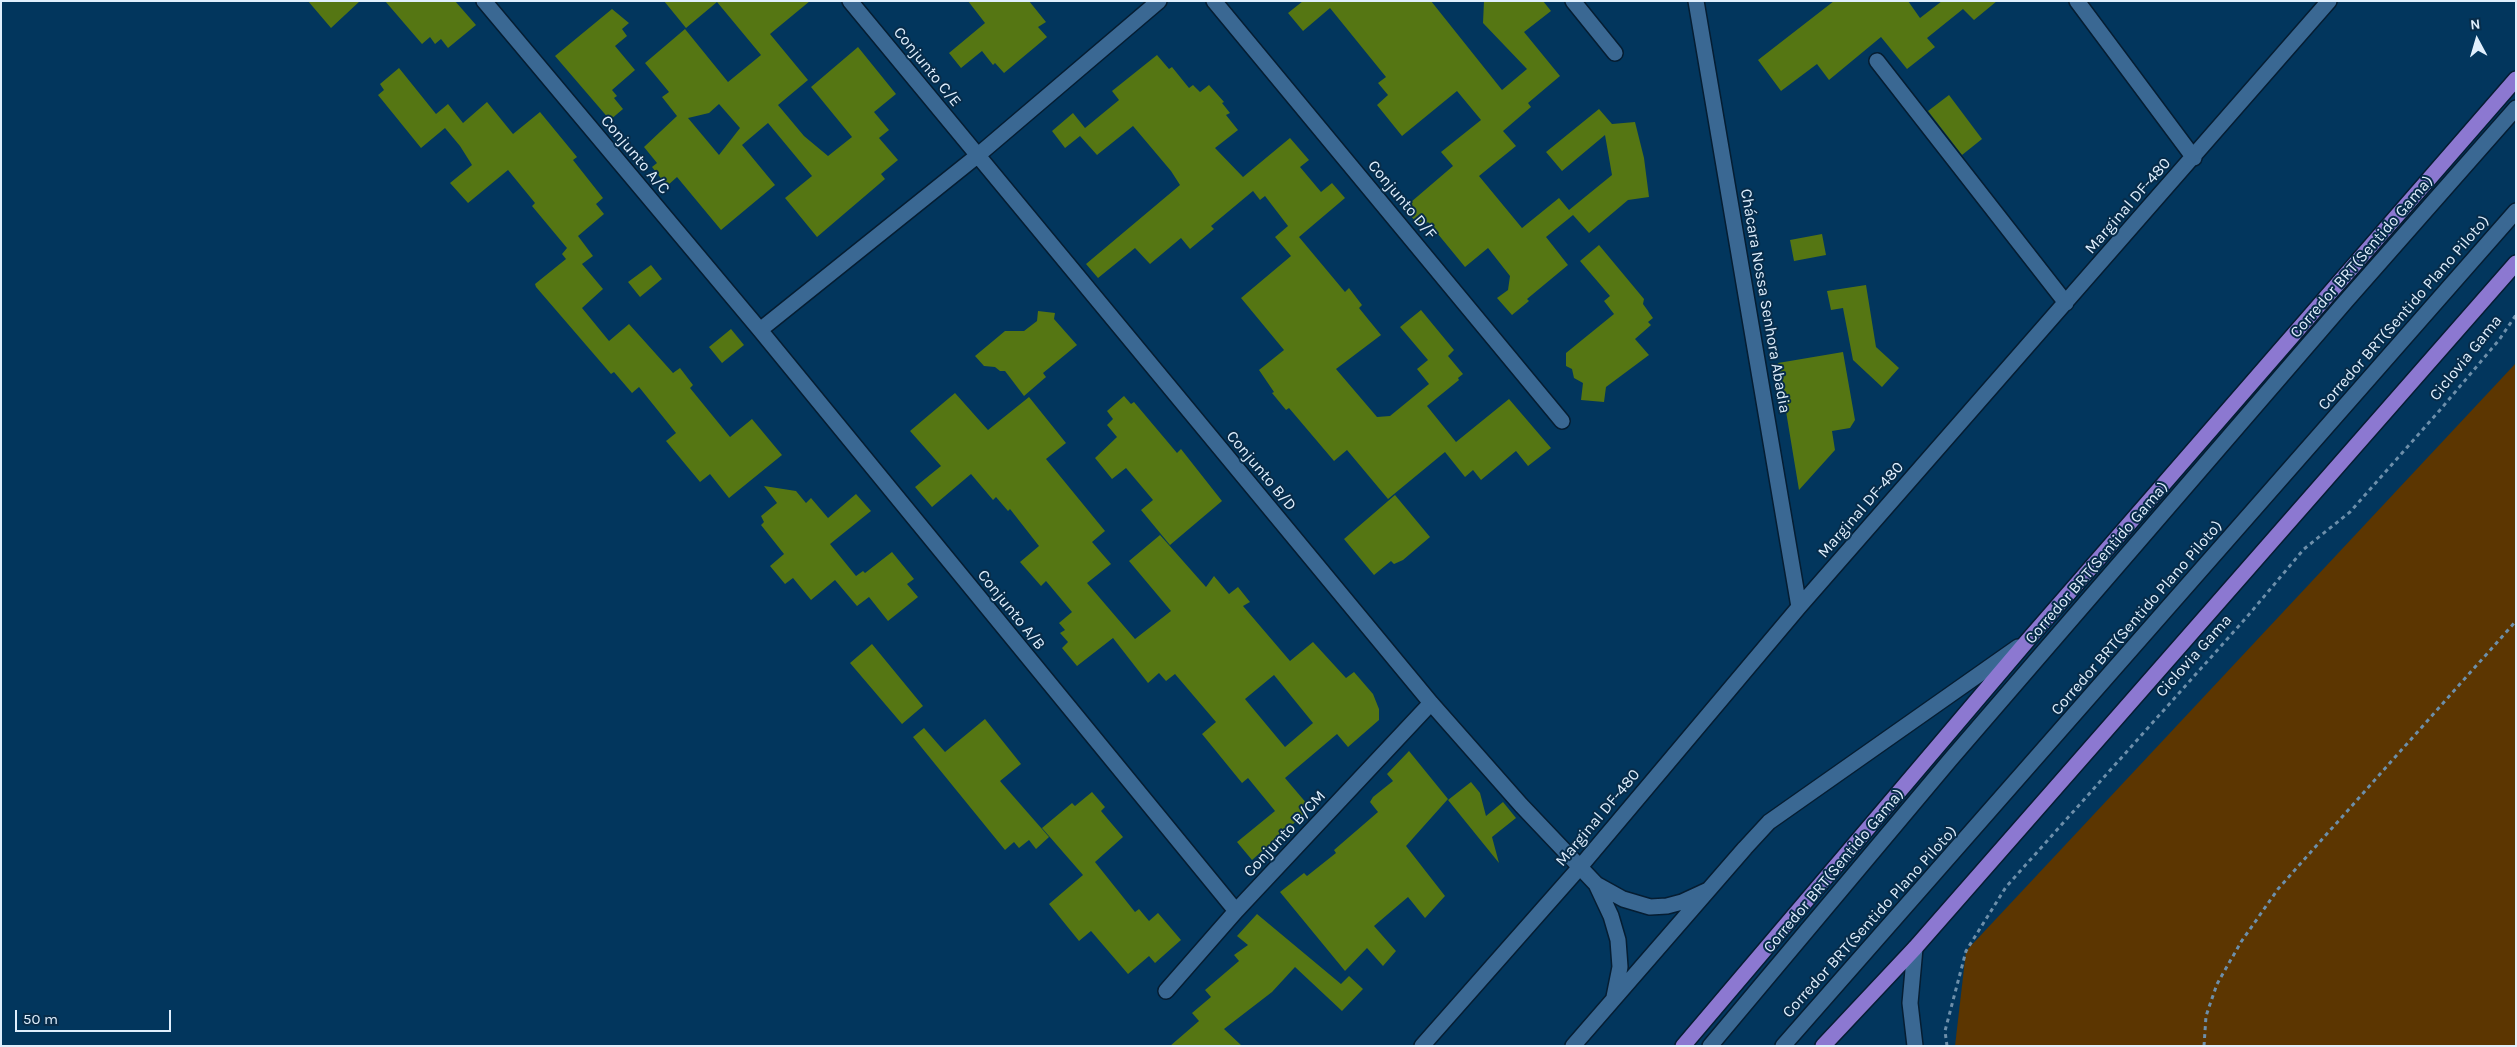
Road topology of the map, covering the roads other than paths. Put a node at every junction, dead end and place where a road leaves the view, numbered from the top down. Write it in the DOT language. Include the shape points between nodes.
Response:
graph roads {
  1 [pos="484,1"];
  2 [pos="850,1"];
  3 [pos="1159,1"];
  4 [pos="1214,1"];
  5 [pos="1573,1"];
  6 [pos="1696,1"];
  7 [pos="2076,1"];
  8 [pos="2329,1"];
  9 [pos="1616,53"];
  10 [pos="1877,61"];
  11 [pos="2516,80"];
  12 [pos="2516,108"];
  13 [pos="977,156"];
  14 [pos="2194,158"];
  15 [pos="2516,212"];
  16 [pos="2516,263"];
  17 [pos="2066,303"];
  18 [pos="760,330"];
  19 [pos="1562,421"];
  20 [pos="1799,607"];
  21 [pos="2028,640"];
  22 [pos="1431,704"];
  23 [pos="1580,867"];
  24 [pos="1596,884"];
  25 [pos="1708,890"];
  26 [pos="1236,911"];
  27 [pos="1915,948"];
  28 [pos="1166,991"];
  29 [pos="1612,1001"];
  30 [pos="1422,1046"];
  31 [pos="1572,1046"];
  32 [pos="1683,1046"];
  33 [pos="1710,1046"];
  34 [pos="1783,1046"];
  35 [pos="1823,1046"];
  36 [pos="1915,1046"];
  1 -- 18 [label="street, Conjunto A/C"];
  2 -- 13 [label="street, Conjunto C/E"];
  3 -- 13 [label="street"];
  4 -- 19 [label="street, Conjunto D/F"];
  5 -- 9 [label="street"];
  6 -- 20 [label="street, Chácara Nossa Senhora Abadia"];
  7 -- 14 [label="street"];
  8 -- 14 [label="street, Marginal DF-480"];
  10 -- 17 [label="street"];
  11 -- 21 [label="main road"];
  12 -- 33 [label="street, Corredor BRT(Sentido Gama)" via="1957,753"];
  13 -- 18 [label="street"];
  13 -- 22 [label="street, Conjunto B/D"];
  14 -- 17 [label="street, Marginal DF-480"];
  15 -- 34 [label="street, Corredor BRT(Sentido Plano Piloto)"];
  16 -- 27 [label="main road"];
  17 -- 20 [label="street, Marginal DF-480"];
  18 -- 26 [label="street, Conjunto A/B"];
  20 -- 23 [label="street, Marginal DF-480"];
  21 -- 25 [label="street" via="1847,770 1789,807 1757,835"];
  21 -- 32 [label="main road"];
  22 -- 23 [label="street, Conjunto B/D"];
  22 -- 26 [label="street, Conjunto B/CM"];
  23 -- 24 [label="street, Conjunto B/D"];
  23 -- 30 [label="street, Marginal DF-480"];
  24 -- 25 [label="street" via="1623,899 1650,907 1682,902"];
  24 -- 29 [label="street" via="1618,940 1620,967"];
  25 -- 29 [label="street"];
  26 -- 28 [label="street, Conjunto B/CM"];
  27 -- 35 [label="main road"];
  27 -- 36 [label="street" via="1910,1003"];
  29 -- 31 [label="street"];
}
